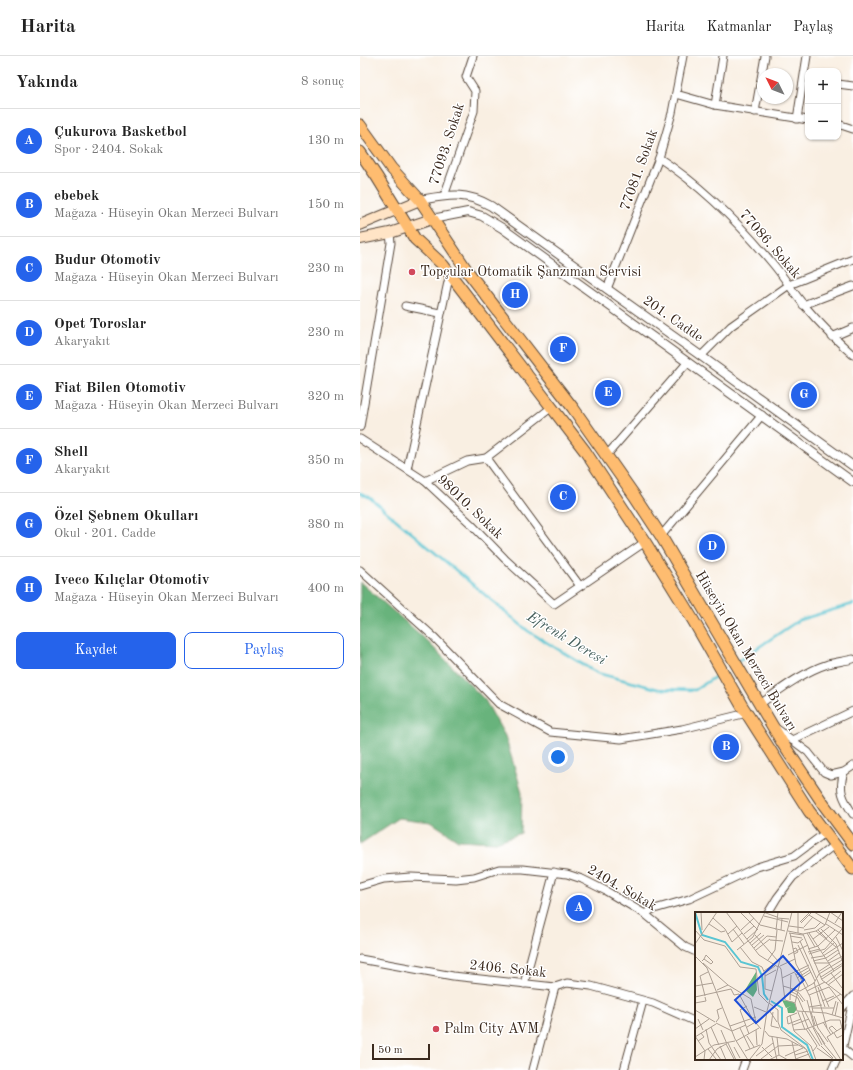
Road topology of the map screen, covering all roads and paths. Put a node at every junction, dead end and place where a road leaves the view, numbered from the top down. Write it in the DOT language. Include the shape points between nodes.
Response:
graph roads {
  1 [pos="473,56"];
  2 [pos="683,56"];
  3 [pos="723,56"];
  4 [pos="765,56"];
  5 [pos="808,56"];
  6 [pos="807,68"];
  7 [pos="841,84"];
  8 [pos="805,85"];
  9 [pos="853,86"];
  10 [pos="676,94"];
  11 [pos="715,105"];
  12 [pos="755,112"];
  13 [pos="797,119"];
  14 [pos="805,120"];
  15 [pos="360,125"];
  16 [pos="841,125"];
  17 [pos="853,129"];
  18 [pos="360,152"];
  19 [pos="659,158"];
  20 [pos="444,196"];
  21 [pos="420,200"];
  22 [pos="397,210"];
  23 [pos="432,219"];
  24 [pos="360,225"];
  25 [pos="407,227"];
  26 [pos="390,233"];
  27 [pos="360,239"];
  28 [pos="853,259"];
  29 [pos="450,274"];
  30 [pos="789,285"];
  31 [pos="853,286"];
  32 [pos="608,289"];
  33 [pos="803,305"];
  34 [pos="405,306"];
  35 [pos="440,313"];
  36 [pos="853,328"];
  37 [pos="832,336"];
  38 [pos="853,355"];
  39 [pos="701,356"];
  40 [pos="687,363"];
  41 [pos="552,407"];
  42 [pos="762,415"];
  43 [pos="360,427"];
  44 [pos="360,439"];
  45 [pos="606,456"];
  46 [pos="486,458"];
  47 [pos="853,466"];
  48 [pos="407,469"];
  49 [pos="425,481"];
  50 [pos="853,482"];
  51 [pos="661,536"];
  52 [pos="645,542"];
  53 [pos="360,570"];
  54 [pos="580,586"];
  55 [pos="853,659"];
  56 [pos="758,700"];
  57 [pos="744,710"];
  58 [pos="853,711"];
  59 [pos="772,724"];
  60 [pos="792,740"];
  61 [pos="853,766"];
  62 [pos="844,772"];
  63 [pos="853,814"];
  64 [pos="825,833"];
  65 [pos="853,844"];
  66 [pos="834,845"];
  67 [pos="853,869"];
  68 [pos="554,872"];
  69 [pos="360,886"];
  70 [pos="769,912"];
  71 [pos="645,914"];
  72 [pos="695,952"];
  73 [pos="360,959"];
  74 [pos="524,984"];
  75 [pos="555,987"];
  76 [pos="853,996"];
  77 [pos="643,1001"];
  78 [pos="853,1001"];
  79 [pos="843,1007"];
  80 [pos="695,1022"];
  81 [pos="843,1045"];
  82 [pos="843,1050"];
  83 [pos="853,1057"];
  84 [pos="746,1060"];
  85 [pos="837,1060"];
  86 [pos="533,1070"];
  87 [pos="624,1070"];
  88 [pos="742,1070"];
  89 [pos="832,1070"];
  1 -- 20 [label="street, 77093. Sokak" via="466,77 475,92 474,111"];
  2 -- 10 [label="street, 77081. Sokak"];
  3 -- 11 [label="street"];
  4 -- 12 [label="street"];
  5 -- 6 [label="street"];
  7 -- 9 [label="street"];
  8 -- 13 [label="street"];
  10 -- 11 [label="street"];
  10 -- 19 [label="street, 77081. Sokak"];
  11 -- 12 [label="street"];
  12 -- 13 [label="street"];
  13 -- 14 [label="street"];
  15 -- 21 [label="main road, Hüseyin Okan Merzeci Bulvarı" via="391,168"];
  16 -- 17 [label="street"];
  18 -- 22 [label="main road"];
  19 -- 30 [label="street, 77086. Sokak" via="730,216"];
  19 -- 32 [label="street, 77081. Sokak"];
  20 -- 21 [label="street, 201. Cadde"];
  20 -- 32 [label="street, 201. Cadde" via="478,199 491,206"];
  21 -- 22 [label="main road, 201. Cadde"];
  21 -- 23 [label="main road, Hüseyin Okan Merzeci Bulvarı"];
  22 -- 24 [label="main road, 201. Cadde"];
  22 -- 25 [label="main road"];
  23 -- 25 [label="main road, 201. Cadde"];
  23 -- 40 [label="street, 201. Cadde" via="468,212 482,216"];
  23 -- 45 [label="main road, Hüseyin Okan Merzeci Bulvarı" via="468,272 573,408"];
  25 -- 26 [label="main road, 201. Cadde"];
  25 -- 29 [label="main road" via="415,239"];
  26 -- 27 [label="main road, 201. Cadde"];
  26 -- 43 [label="street" via="391,243"];
  28 -- 30 [label="street"];
  29 -- 35 [label="street"];
  29 -- 41 [label="main road"];
  30 -- 33 [label="street, 77086. Sokak"];
  30 -- 39 [label="street" via="731,326"];
  31 -- 33 [label="street"];
  32 -- 39 [label="street, 201. Cadde"];
  33 -- 37 [label="street, 77086. Sokak"];
  34 -- 35 [label="street"];
  35 -- 48 [label="street"];
  36 -- 37 [label="street"];
  37 -- 38 [label="street, 77086. Sokak"];
  39 -- 47 [label="street, 201. Cadde"];
  40 -- 42 [label="street, 201. Cadde"];
  40 -- 45 [label="street"];
  41 -- 46 [label="street"];
  41 -- 52 [label="main road" via="585,451"];
  42 -- 50 [label="street, 201. Cadde"];
  42 -- 51 [label="street"];
  44 -- 48 [label="street, 98010. Sokak"];
  45 -- 51 [label="main road, Hüseyin Okan Merzeci Bulvarı"];
  46 -- 49 [label="street" via="467,461"];
  46 -- 54 [label="street"];
  48 -- 49 [label="street, 98010. Sokak"];
  49 -- 54 [label="street, 98010. Sokak" via="554,604"];
  51 -- 56 [label="main road, Hüseyin Okan Merzeci Bulvarı"];
  52 -- 54 [label="street"];
  52 -- 57 [label="main road"];
  53 -- 57 [label="street" via="434,637 499,704 550,732 621,739 682,729"];
  55 -- 56 [label="street" via="817,668"];
  56 -- 59 [label="main road, Hüseyin Okan Merzeci Bulvarı"];
  57 -- 64 [label="main road"];
  58 -- 60 [label="street"];
  59 -- 60 [label="street"];
  59 -- 65 [label="main road, Hüseyin Okan Merzeci Bulvarı" via="810,784"];
  60 -- 62 [label="street" via="808,752 824,772 831,775"];
  61 -- 62 [label="street"];
  62 -- 63 [label="street" via="840,782 841,792"];
  64 -- 66 [label="main road"];
  64 -- 71 [label="street" via="794,856 757,867 689,899"];
  66 -- 67 [label="main road"];
  66 -- 70 [label="street" via="793,878"];
  68 -- 69 [label="street, 2404. Sokak" via="523,868 499,869 456,880 384,878"];
  68 -- 71 [label="street, 2404. Sokak" via="582,879"];
  68 -- 74 [label="street"];
  71 -- 72 [label="street, 2404. Sokak" via="685,947"];
  73 -- 74 [label="street, 2406. Sokak" via="453,976"];
  74 -- 75 [label="street, 2406. Sokak"];
  75 -- 77 [label="street, 2406. Sokak" via="567,983 591,986"];
  75 -- 86 [label="street"];
  76 -- 79 [label="street"];
  77 -- 80 [label="street, 2406. Sokak"];
  77 -- 87 [label="street"];
  78 -- 81 [label="street"];
  82 -- 83 [label="street"];
  84 -- 88 [label="street"];
  85 -- 89 [label="street"];
}
